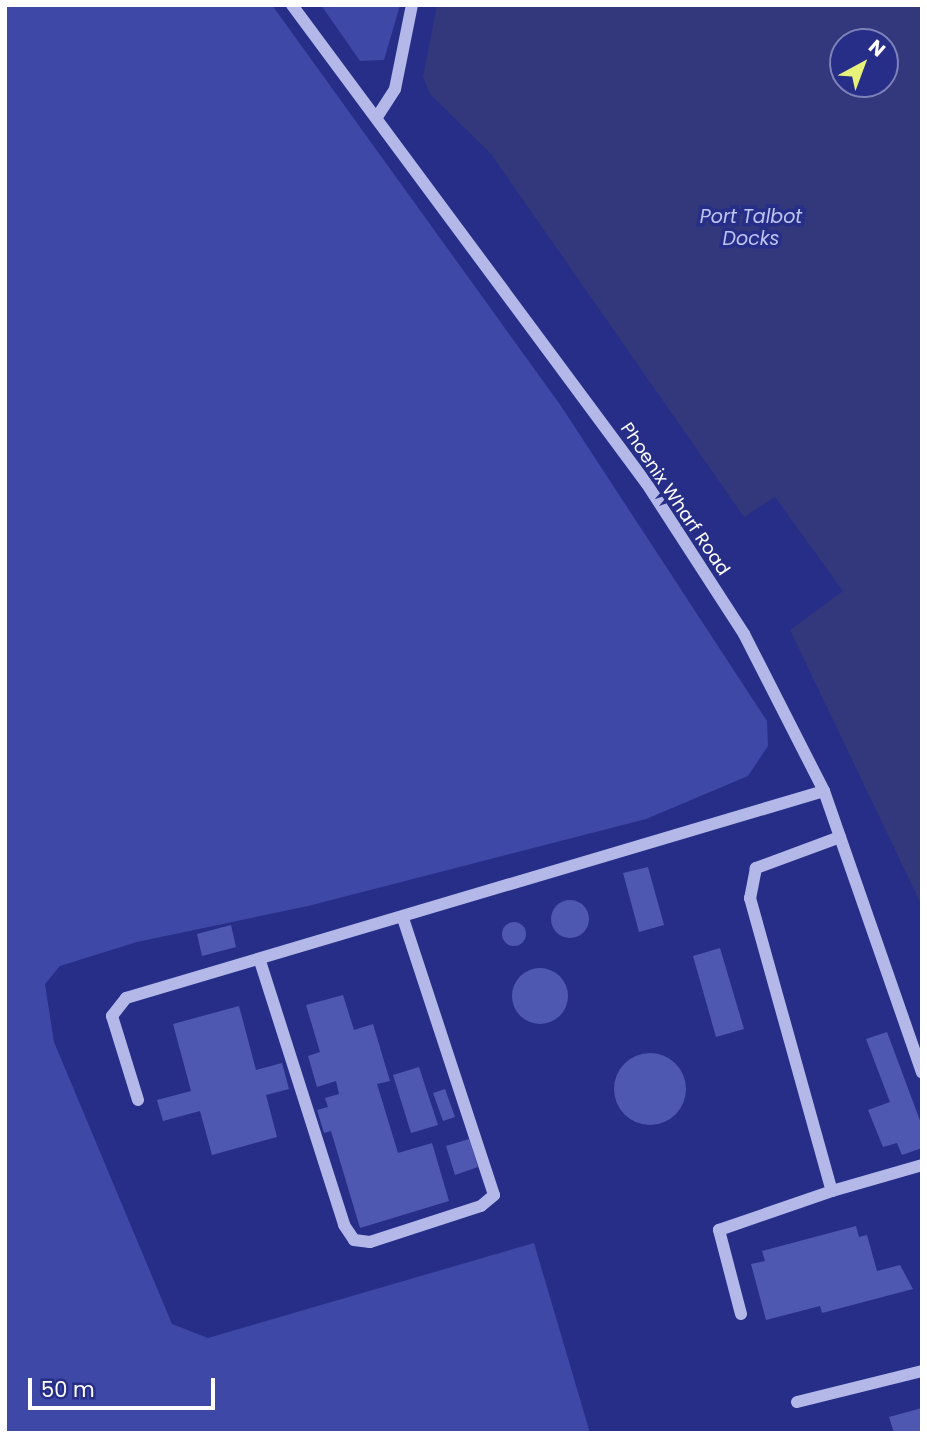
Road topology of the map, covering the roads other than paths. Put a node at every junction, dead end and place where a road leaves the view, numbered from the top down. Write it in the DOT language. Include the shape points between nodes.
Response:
graph roads {
  1 [pos="292,5"];
  2 [pos="412,5"];
  3 [pos="377,117"];
  4 [pos="824,792"];
  5 [pos="840,837"];
  6 [pos="403,918"];
  7 [pos="260,961"];
  8 [pos="922,1072"];
  9 [pos="138,1100"];
  10 [pos="922,1165"];
  11 [pos="832,1191"];
  12 [pos="741,1314"];
  13 [pos="922,1371"];
  14 [pos="797,1402"];
  1 -- 3 [label="lane, Phoenix Wharf Road"];
  2 -- 3 [label="lane" via="395,89"];
  3 -- 4 [label="lane, Phoenix Wharf Road" via="685,540 770,680"];
  4 -- 5 [label="lane, Phoenix Wharf Road"];
  4 -- 6 [label="lane"];
  5 -- 8 [label="lane, Phoenix Wharf Road"];
  5 -- 11 [label="lane" via="761,865 748,886"];
  6 -- 7 [label="lane"];
  6 -- 7 [label="lane" via="494,1195 486,1204 377,1240 354,1240 344,1225"];
  7 -- 9 [label="lane" via="117,1003 113,1022"];
  10 -- 11 [label="lane"];
  11 -- 12 [label="lane" via="719,1230"];
  13 -- 14 [label="lane"];
}
